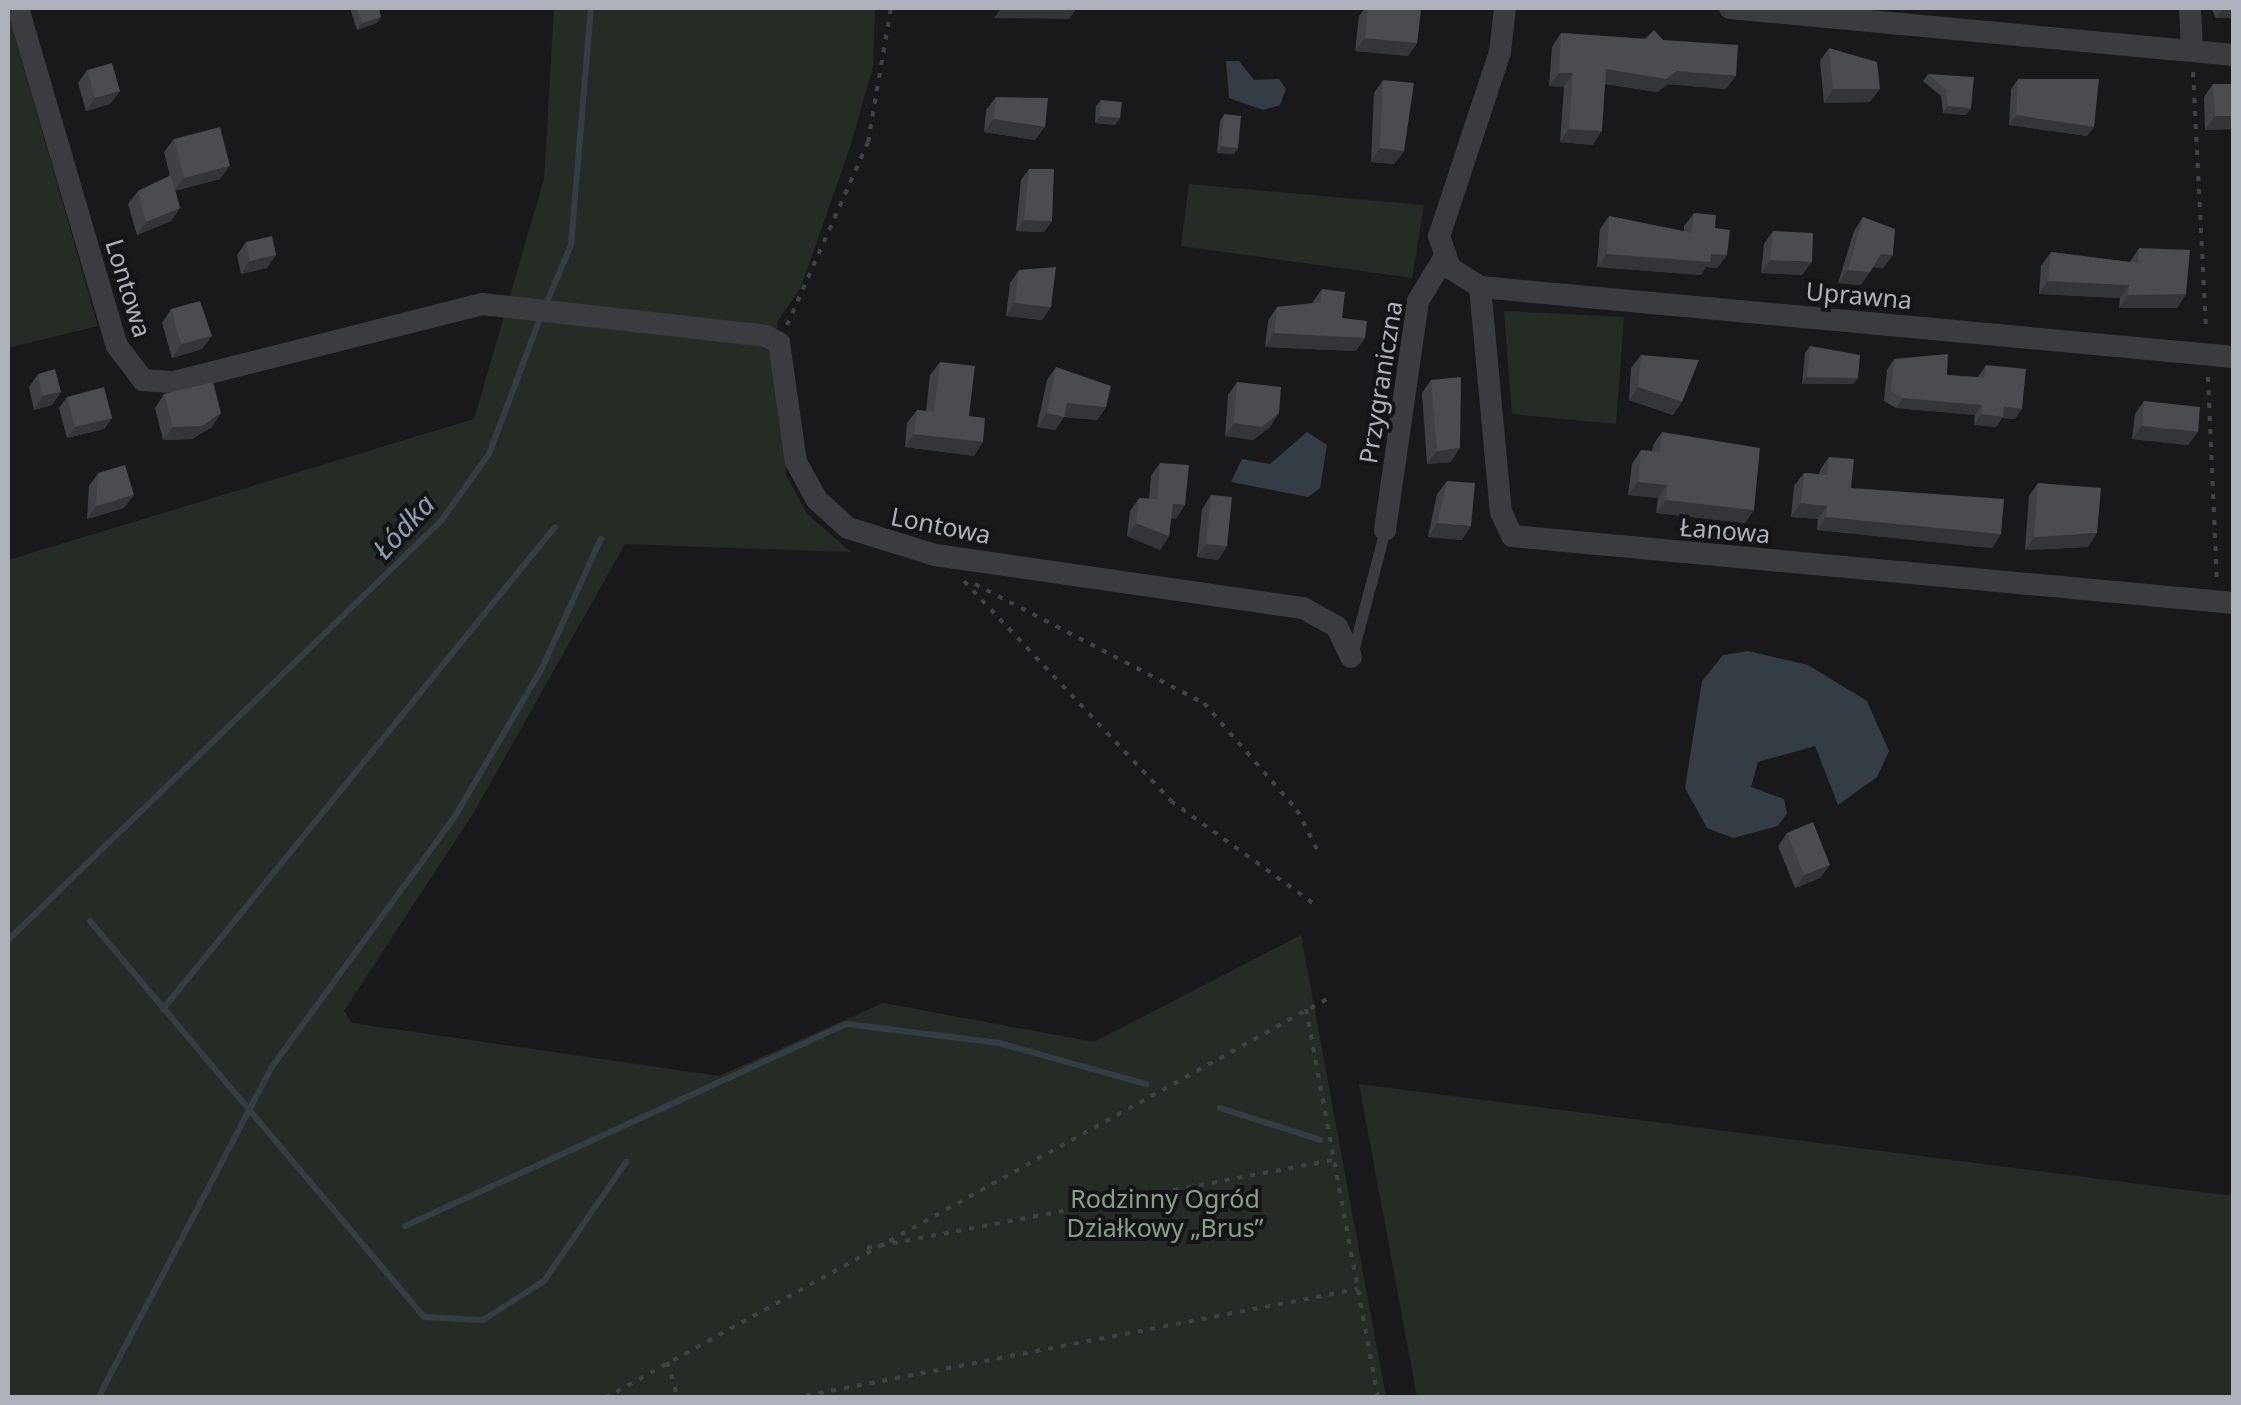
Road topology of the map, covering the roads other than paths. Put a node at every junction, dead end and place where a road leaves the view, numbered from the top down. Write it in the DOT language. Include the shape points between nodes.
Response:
graph roads {
  1 [pos="18,8"];
  2 [pos="1504,8"];
  3 [pos="1730,8"];
  4 [pos="2190,8"];
  5 [pos="2192,51"];
  6 [pos="2234,55"];
  7 [pos="1444,258"];
  8 [pos="1480,287"];
  9 [pos="2234,356"];
  10 [pos="1385,530"];
  11 [pos="2226,603"];
  12 [pos="1351,657"];
  1 -- 12 [label="street, Lontowa" via="117,346 134,375 174,382 441,310 517,305 779,343 796,462 817,500 848,528 935,554 1303,608 1337,627"];
  2 -- 7 [label="street" via="1500,52 1444,205"];
  3 -- 5 [label="street"];
  4 -- 5 [label="street"];
  5 -- 6 [label="street"];
  7 -- 8 [label="street"];
  7 -- 10 [label="street, Przygraniczna" via="1418,301"];
  8 -- 9 [label="street, Uprawna"];
  8 -- 11 [label="street, Łanowa" via="1501,512 1512,536"];
  10 -- 12 [label="lane, Przygraniczna"];
}
